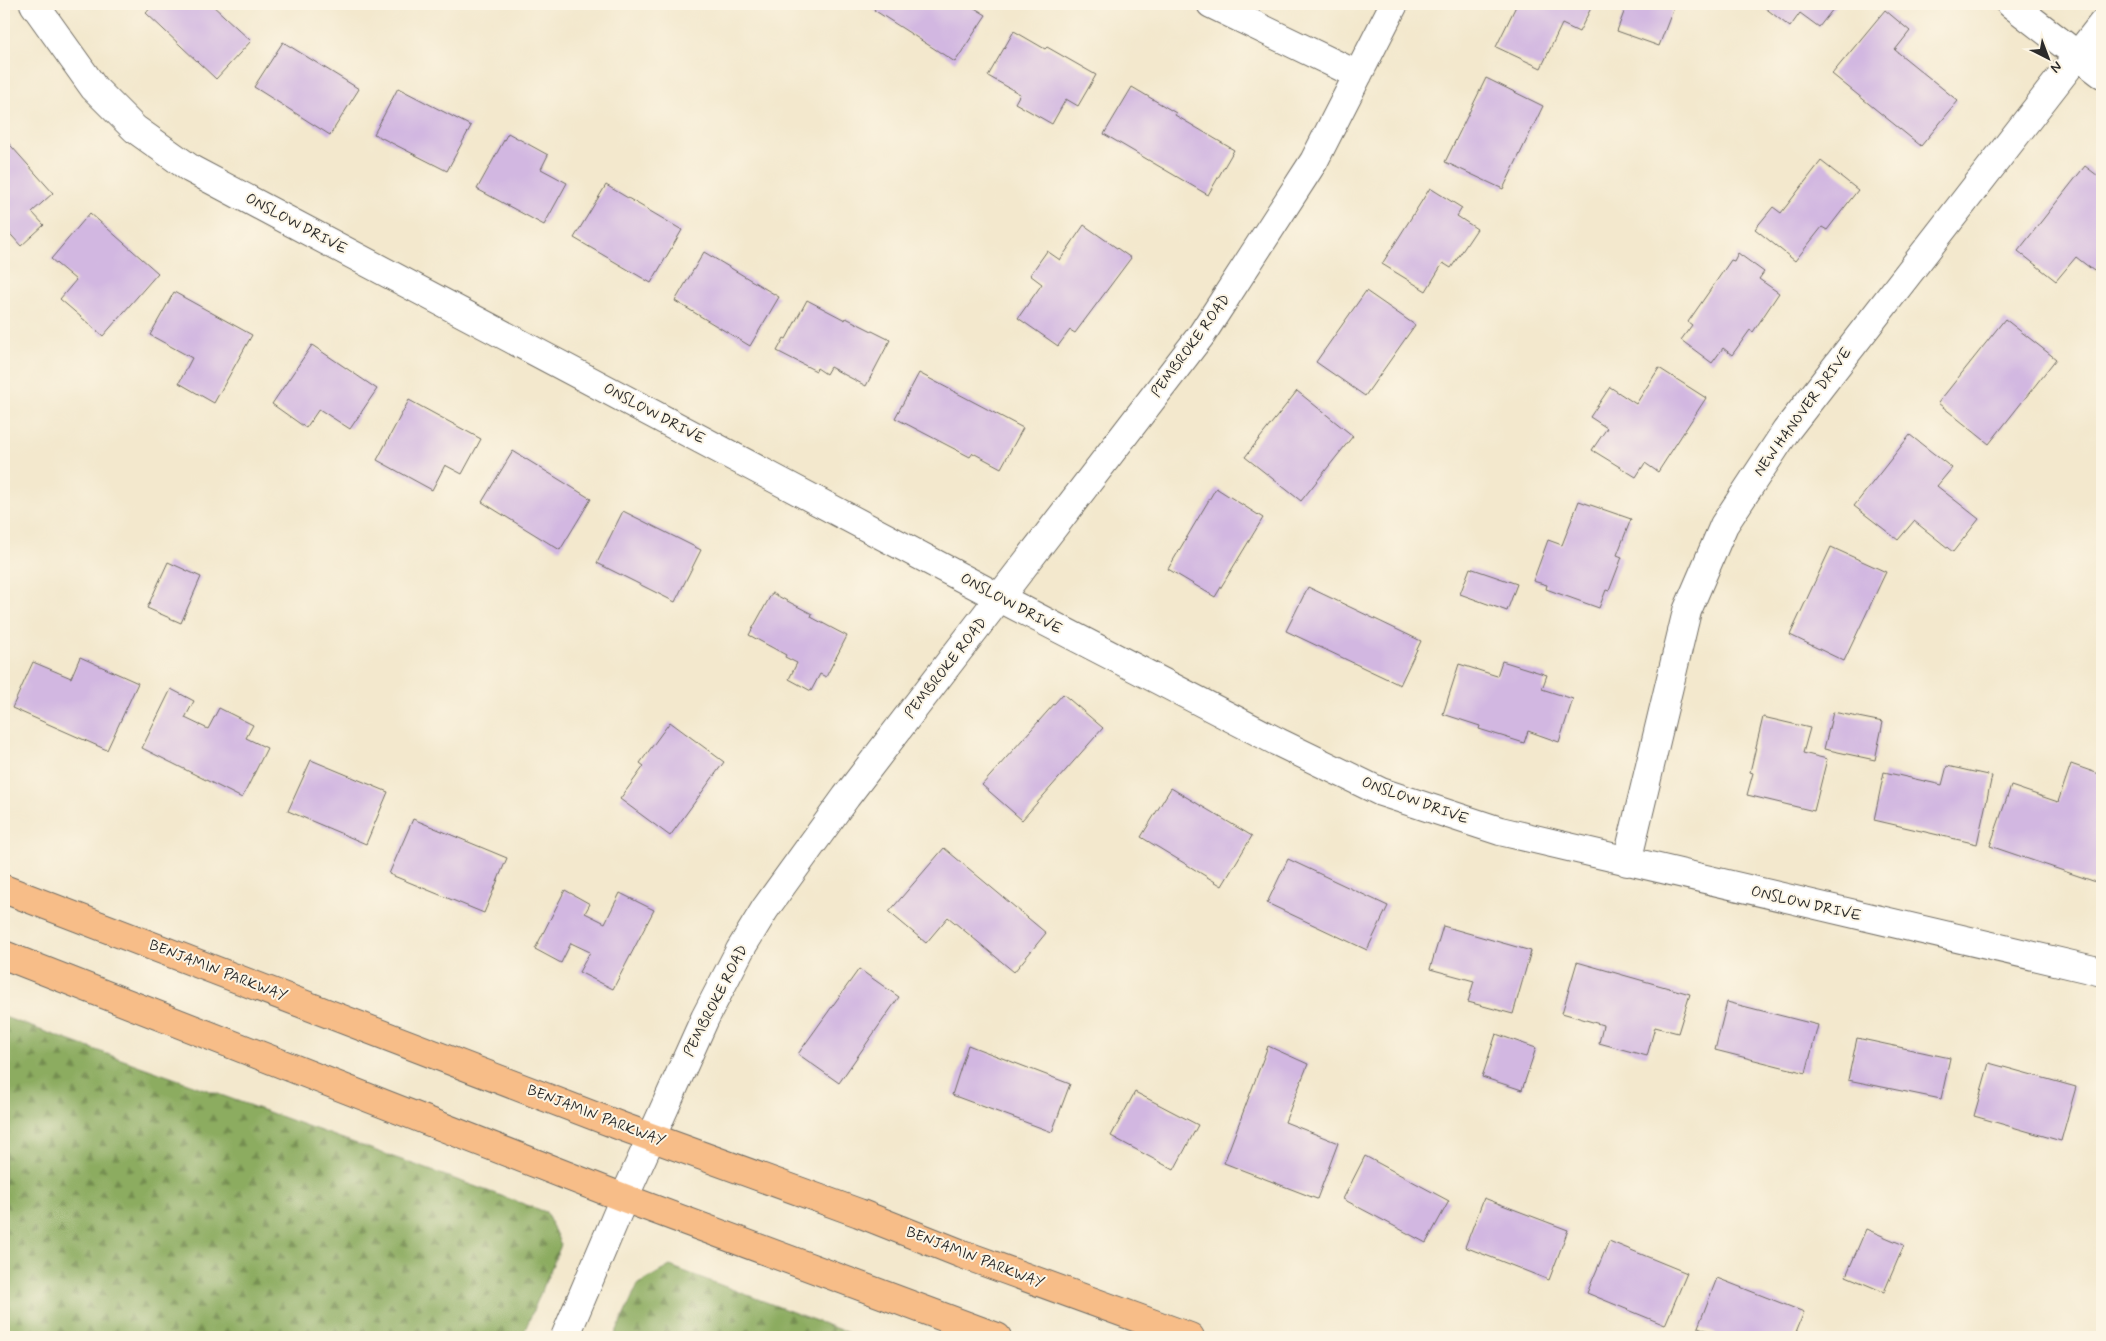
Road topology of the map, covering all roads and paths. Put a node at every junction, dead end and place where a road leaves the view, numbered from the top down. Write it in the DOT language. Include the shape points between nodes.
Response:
graph roads {
  1 [pos="34,4"];
  2 [pos="1210,4"];
  3 [pos="1394,4"];
  4 [pos="2011,4"];
  5 [pos="2102,24"];
  6 [pos="2077,55"];
  7 [pos="2102,74"];
  8 [pos="1358,75"];
  9 [pos="1000,598"];
  10 [pos="1627,862"];
  11 [pos="4,889"];
  12 [pos="4,955"];
  13 [pos="2102,972"];
  14 [pos="651,1138"];
  15 [pos="624,1198"];
  16 [pos="565,1337"];
  17 [pos="997,1337"];
  18 [pos="1190,1337"];
  1 -- 9 [label="street, ONSLOW DRIVE" via="94,88 135,129 191,169"];
  2 -- 8 [label="street"];
  3 -- 8 [label="street, PEMBROKE ROAD"];
  4 -- 6 [label="street"];
  5 -- 6 [label="street, NEW HANOVER DRIVE"];
  6 -- 7 [label="street"];
  6 -- 10 [label="street, NEW HANOVER DRIVE" via="1786,431 1724,525 1687,612"];
  8 -- 9 [label="street, PEMBROKE ROAD" via="1314,162 1202,334"];
  9 -- 10 [label="street, ONSLOW DRIVE" via="1381,792 1500,831"];
  9 -- 14 [label="street, PEMBROKE ROAD" via="846,797 765,909 705,1018"];
  10 -- 13 [label="street, ONSLOW DRIVE"];
  11 -- 14 [label="highway, BENJAMIN PARKWAY"];
  12 -- 15 [label="highway"];
  14 -- 15 [label="street, PEMBROKE ROAD"];
  14 -- 18 [label="highway, BENJAMIN PARKWAY"];
  15 -- 16 [label="street, PEMBROKE ROAD"];
  15 -- 17 [label="highway"];
}
